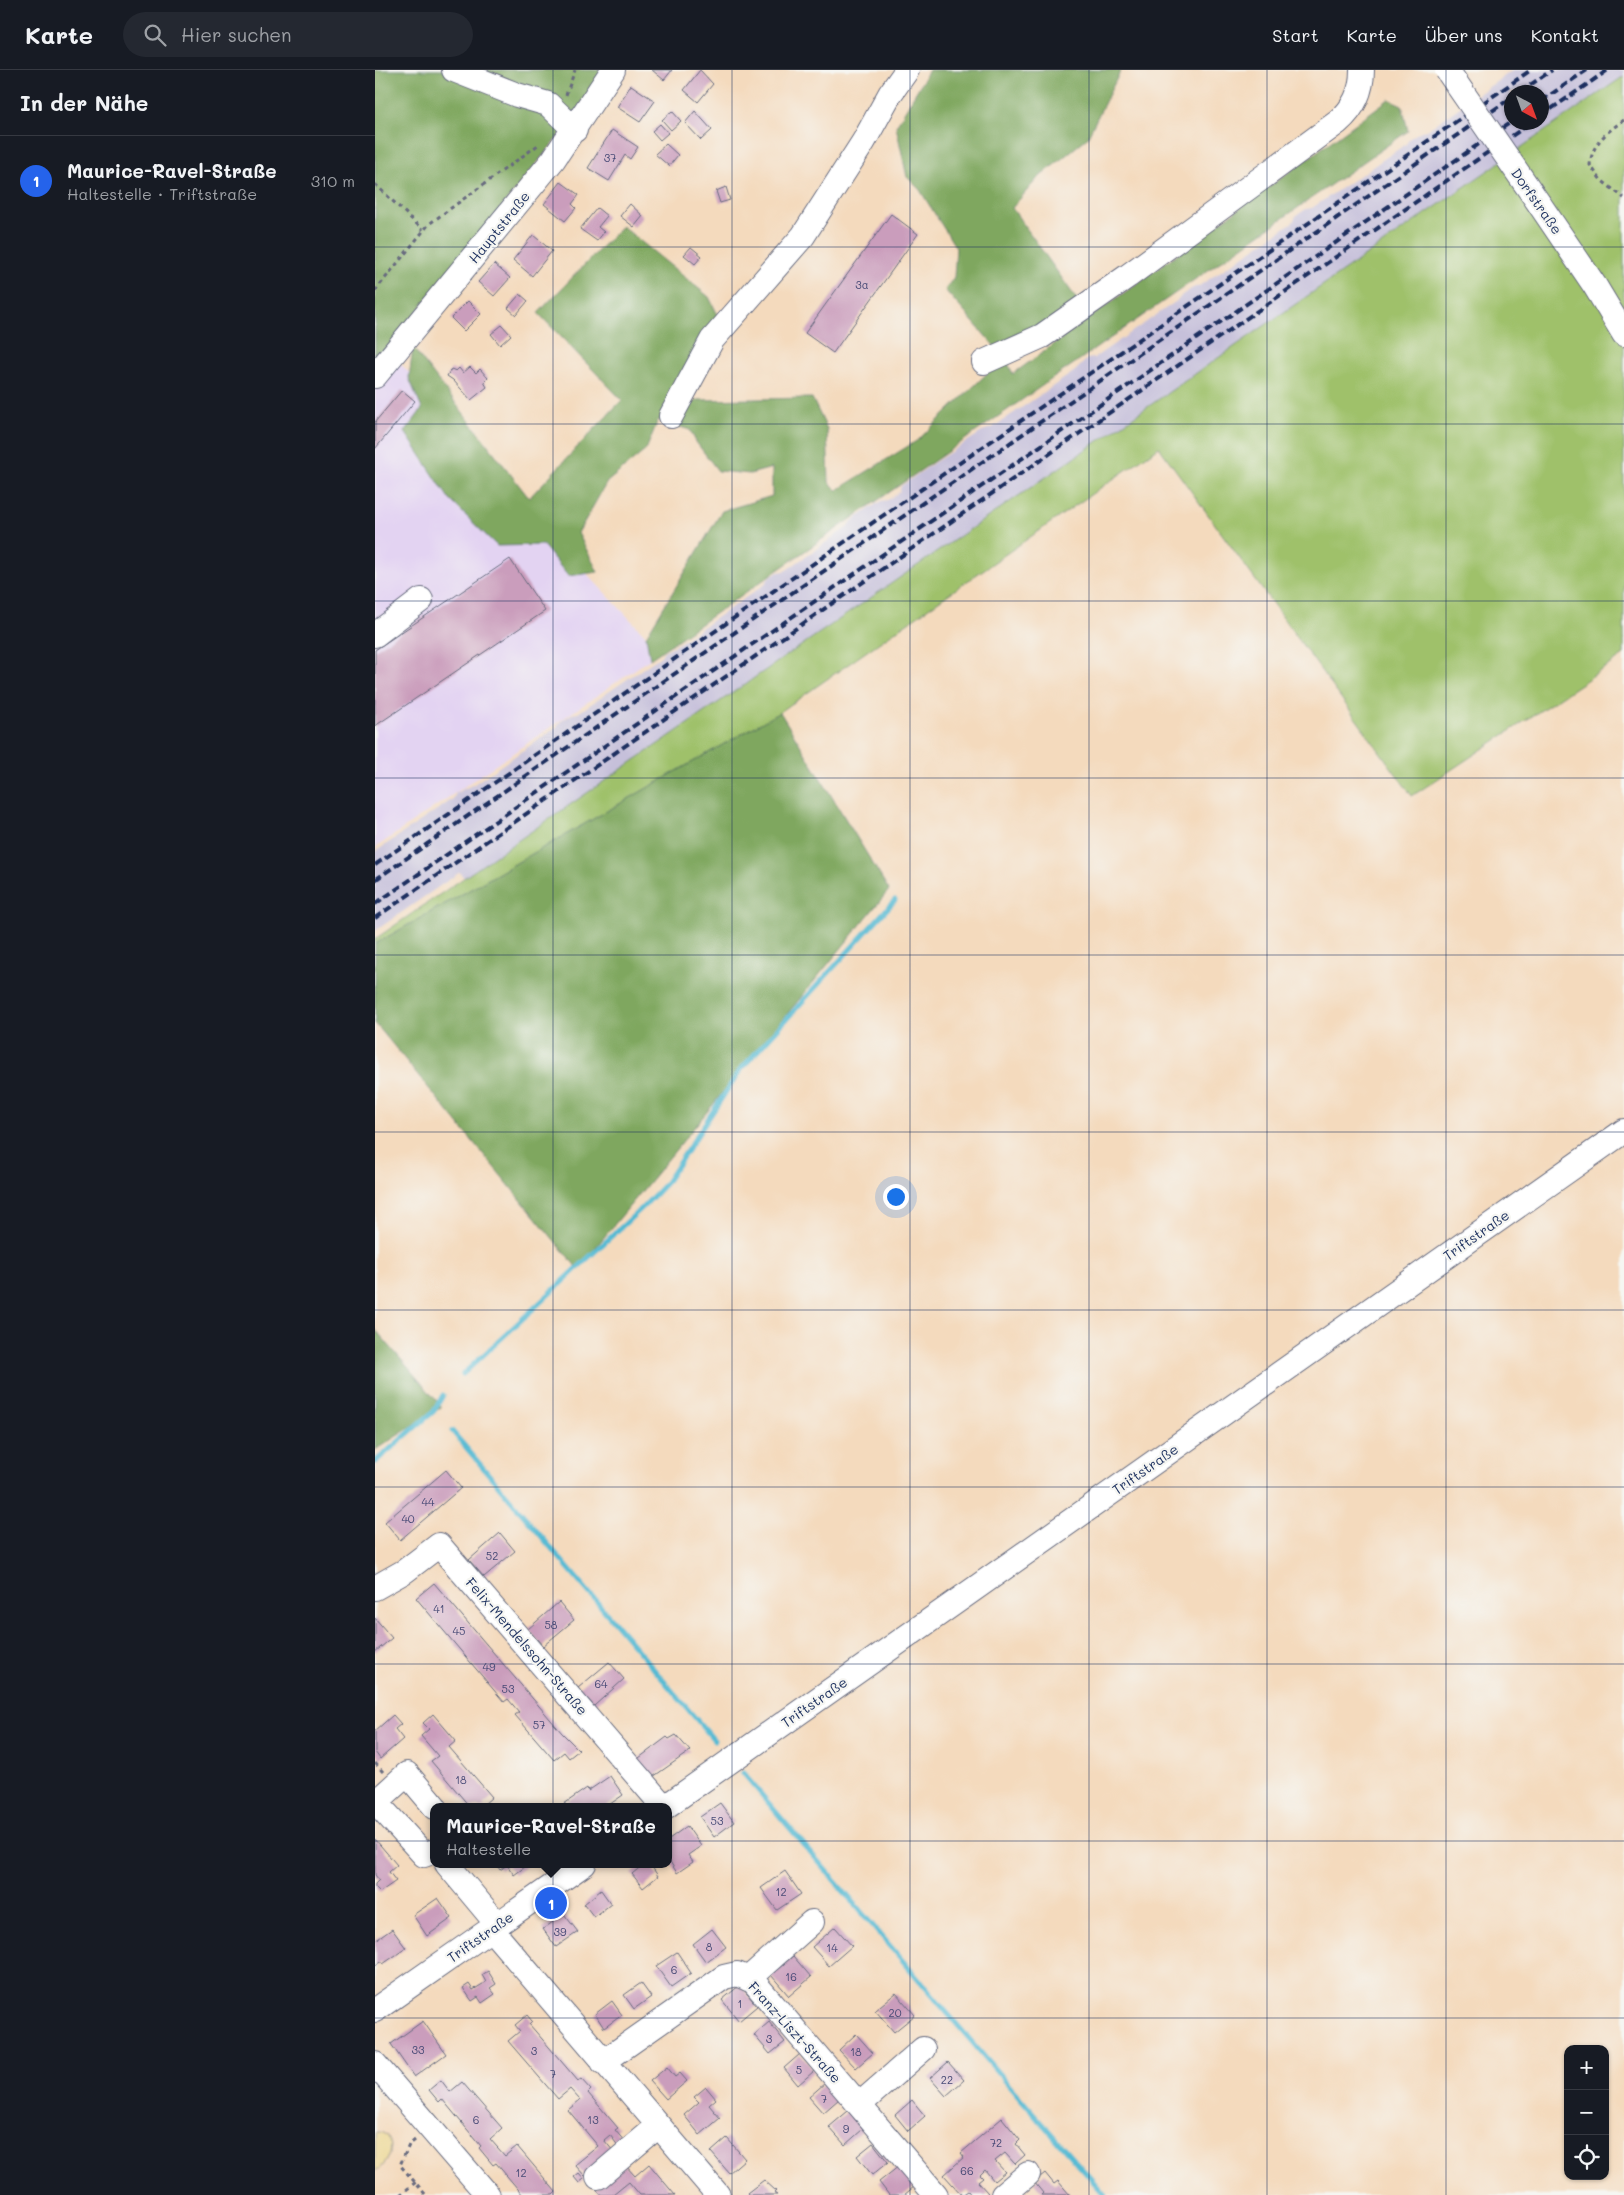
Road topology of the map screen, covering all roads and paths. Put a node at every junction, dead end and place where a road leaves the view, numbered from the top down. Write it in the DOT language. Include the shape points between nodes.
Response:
graph roads {
  1 [pos="454,70"];
  2 [pos="613,70"];
  3 [pos="907,70"];
  4 [pos="1362,70"];
  5 [pos="1447,70"];
  6 [pos="1624,120"];
  7 [pos="575,130"];
  8 [pos="542,143"];
  9 [pos="375,184"];
  10 [pos="1624,198"];
  11 [pos="423,230"];
  12 [pos="375,292"];
  13 [pos="1624,334"];
  14 [pos="984,362"];
  15 [pos="375,376"];
  16 [pos="671,416"];
  17 [pos="421,600"];
  18 [pos="375,635"];
  19 [pos="1624,1130"];
  20 [pos="375,1588"];
  21 [pos="432,1803"];
  22 [pos="661,1803"];
  23 [pos="670,1803"];
  24 [pos="430,1852"];
  25 [pos="451,1868"];
  26 [pos="470,1868"];
  27 [pos="578,1868"];
  28 [pos="812,1922"];
  29 [pos="500,1923"];
  30 [pos="748,1978"];
  31 [pos="375,2010"];
  32 [pos="923,2049"];
  33 [pos="603,2062"];
  34 [pos="375,2064"];
  35 [pos="859,2105"];
  36 [pos="658,2126"];
  37 [pos="429,2127"];
  38 [pos="1028,2174"];
  39 [pos="598,2177"];
  40 [pos="415,2182"];
  41 [pos="400,2195"];
  42 [pos="427,2195"];
  43 [pos="488,2195"];
  44 [pos="718,2195"];
  45 [pos="936,2195"];
  46 [pos="1003,2195"];
  1 -- 7 [label="street" via="548,104"];
  2 -- 7 [label="street, Hauptstraße"];
  3 -- 16 [label="street" via="803,236 712,340"];
  4 -- 14 [label="street" via="1359,94 1351,110 1338,122 1042,336"];
  5 -- 13 [label="street, Dorfstraße, bridge" via="1590,278"];
  6 -- 10 [label="path" via="1594,147 1590,165 1601,180"];
  7 -- 15 [label="street, Hauptstraße"];
  8 -- 11 [label="path"];
  9 -- 11 [label="path"];
  11 -- 12 [label="path"];
  17 -- 18 [label="street"];
  19 -- 23 [label="street, Triftstraße"];
  20 -- 22 [label="street, Felix-Mendelssohn-Straße" via="405,1571 439,1545"];
  21 -- 24 [label="street" via="407,1774 376,1802 424,1855"];
  25 -- 29 [label="street"];
  26 -- 29 [label="street"];
  27 -- 29 [label="street, Triftstraße"];
  28 -- 30 [label="street"];
  29 -- 31 [label="street, Triftstraße"];
  29 -- 33 [label="street"];
  30 -- 33 [label="street, Franz-Liszt-Straße" via="737,1974 724,1977"];
  30 -- 35 [label="street, Franz-Liszt-Straße"];
  32 -- 35 [label="street"];
  33 -- 36 [label="street"];
  34 -- 37 [label="street"];
  35 -- 45 [label="street, Franz-Liszt-Straße"];
  36 -- 39 [label="street"];
  36 -- 44 [label="street"];
  37 -- 40 [label="path" via="409,2145 401,2165"];
  37 -- 43 [label="street"];
  38 -- 46 [label="street"];
  40 -- 41 [label="path"];
  40 -- 42 [label="path"];
}
